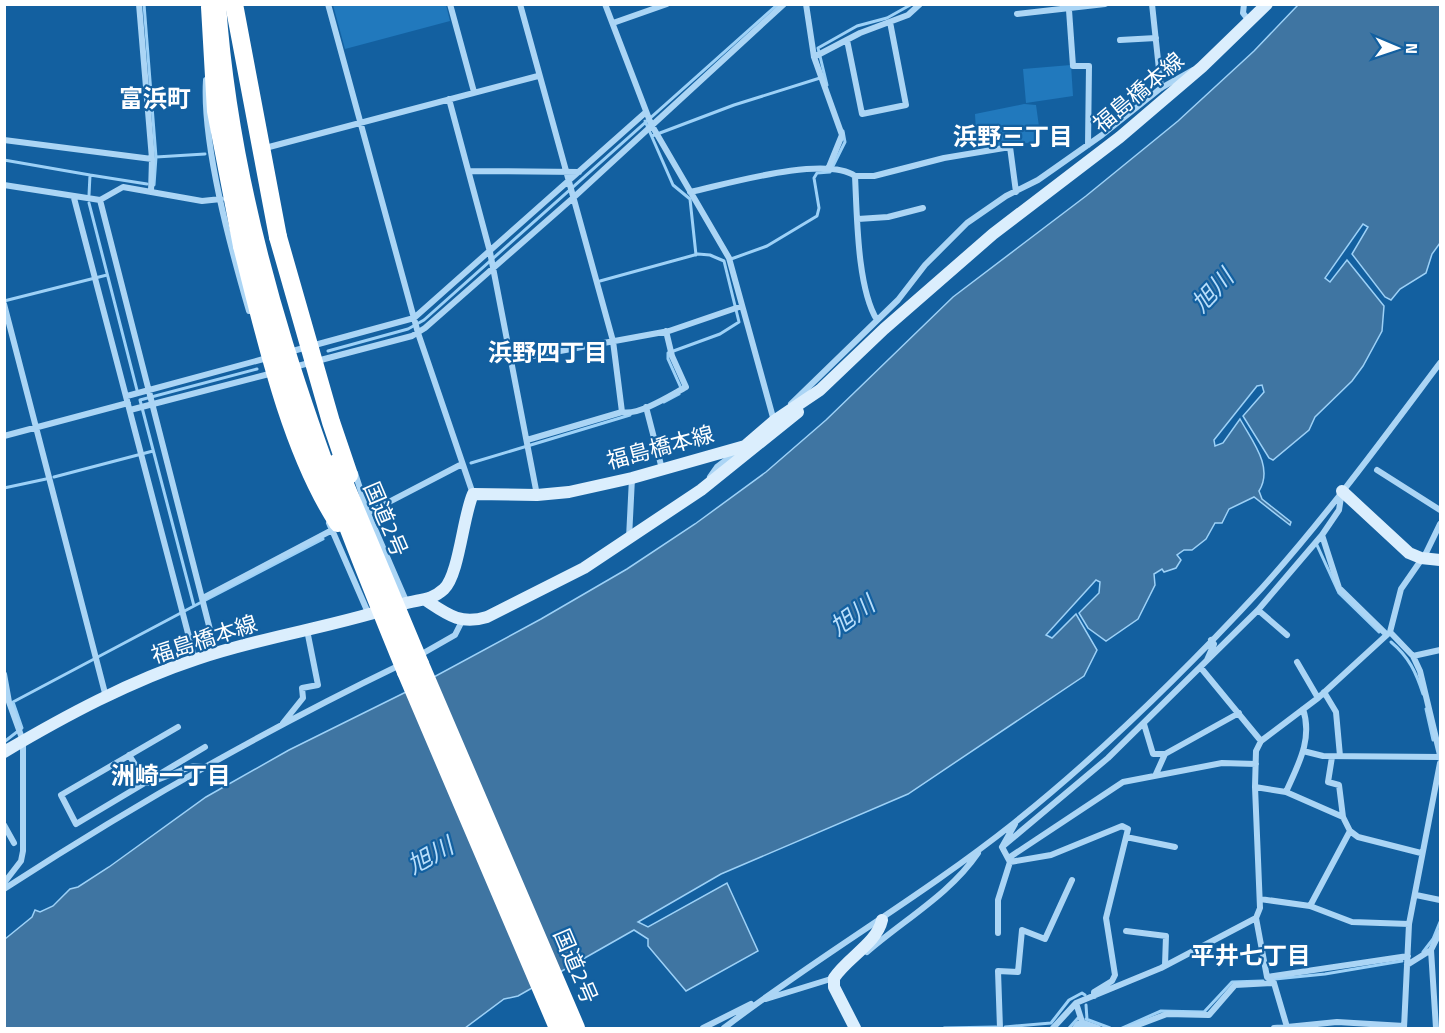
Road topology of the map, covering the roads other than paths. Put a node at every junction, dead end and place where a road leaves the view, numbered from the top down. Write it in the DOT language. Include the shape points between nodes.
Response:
graph roads {
  1 [pos="139,4"];
  2 [pos="229,4"];
  3 [pos="234,4"];
  4 [pos="328,4"];
  5 [pos="450,4"];
  6 [pos="520,4"];
  7 [pos="605,4"];
  8 [pos="784,4"];
  9 [pos="806,4"];
  10 [pos="920,4"];
  11 [pos="1105,4"];
  12 [pos="1152,4"];
  13 [pos="1244,4"];
  14 [pos="1267,4"];
  15 [pos="663,5"];
  16 [pos="212,10"];
  17 [pos="1069,10"];
  18 [pos="1017,14"];
  19 [pos="1249,21"];
  20 [pos="890,22"];
  21 [pos="613,23"];
  22 [pos="1156,38"];
  23 [pos="847,40"];
  24 [pos="1120,40"];
  25 [pos="240,44"];
  26 [pos="818,55"];
  27 [pos="1202,67"];
  28 [pos="538,76"];
  29 [pos="1161,88"];
  30 [pos="474,92"];
  31 [pos="449,99"];
  32 [pos="648,121"];
  33 [pos="360,122"];
  34 [pos="4,140"];
  35 [pos="1088,145"];
  36 [pos="268,147"];
  37 [pos="152,159"];
  38 [pos="831,168"];
  39 [pos="469,171"];
  40 [pos="566,172"];
  41 [pos="581,172"];
  42 [pos="855,176"];
  43 [pos="568,183"];
  44 [pos="4,185"];
  45 [pos="151,192"];
  46 [pos="690,192"];
  47 [pos="1016,192"];
  48 [pos="572,195"];
  49 [pos="74,198"];
  50 [pos="221,199"];
  51 [pos="100,200"];
  52 [pos="923,207"];
  53 [pos="858,219"];
  54 [pos="490,254"];
  55 [pos="493,266"];
  56 [pos="5,306"];
  57 [pos="739,307"];
  58 [pos="250,315"];
  59 [pos="414,320"];
  60 [pos="877,320"];
  61 [pos="254,326"];
  62 [pos="417,331"];
  63 [pos="666,331"];
  64 [pos="613,341"];
  65 [pos="316,345"];
  66 [pos="263,359"];
  67 [pos="320,360"];
  68 [pos="511,360"];
  69 [pos="1440,363"];
  70 [pos="289,368"];
  71 [pos="278,371"];
  72 [pos="268,374"];
  73 [pos="820,390"];
  74 [pos="147,399"];
  75 [pos="128,403"];
  76 [pos="647,409"];
  77 [pos="622,412"];
  78 [pos="778,417"];
  79 [pos="35,428"];
  80 [pos="4,436"];
  81 [pos="528,443"];
  82 [pos="745,446"];
  83 [pos="462,464"];
  84 [pos="662,470"];
  85 [pos="1377,470"];
  86 [pos="632,478"];
  87 [pos="701,490"];
  88 [pos="1342,491"];
  89 [pos="473,494"];
  90 [pos="537,495"];
  91 [pos="1440,510"];
  92 [pos="363,514"];
  93 [pos="1440,524"];
  94 [pos="332,530"];
  95 [pos="1322,535"];
  96 [pos="629,538"];
  97 [pos="356,550"];
  98 [pos="1421,558"];
  99 [pos="1440,560"];
  100 [pos="203,600"];
  101 [pos="427,601"];
  102 [pos="407,603"];
  103 [pos="1258,610"];
  104 [pos="370,615"];
  105 [pos="462,621"];
  106 [pos="307,630"];
  107 [pos="1388,633"];
  108 [pos="1287,635"];
  109 [pos="1211,640"];
  110 [pos="1440,650"];
  111 [pos="216,653"];
  112 [pos="1413,656"];
  113 [pos="195,660"];
  114 [pos="1297,662"];
  115 [pos="1202,667"];
  116 [pos="4,674"];
  117 [pos="6,686"];
  118 [pos="1324,692"];
  119 [pos="106,698"];
  120 [pos="1318,698"];
  121 [pos="1303,709"];
  122 [pos="1239,713"];
  123 [pos="283,723"];
  124 [pos="1144,724"];
  125 [pos="177,728"];
  126 [pos="20,734"];
  127 [pos="1261,741"];
  128 [pos="205,747"];
  129 [pos="4,752"];
  130 [pos="1303,752"];
  131 [pos="1165,754"];
  132 [pos="129,755"];
  133 [pos="1340,756"];
  134 [pos="1440,756"];
  135 [pos="1332,757"];
  136 [pos="1440,763"];
  137 [pos="1256,764"];
  138 [pos="204,767"];
  139 [pos="1156,774"];
  140 [pos="146,782"];
  141 [pos="1255,787"];
  142 [pos="1286,792"];
  143 [pos="1342,817"];
  144 [pos="1016,821"];
  145 [pos="4,825"];
  146 [pos="1350,831"];
  147 [pos="1126,837"];
  148 [pos="14,843"];
  149 [pos="1002,847"];
  150 [pos="1175,847"];
  151 [pos="982,848"];
  152 [pos="1421,853"];
  153 [pos="1010,860"];
  154 [pos="1072,880"];
  155 [pos="4,883"];
  156 [pos="4,889"];
  157 [pos="1416,895"];
  158 [pos="1260,899"];
  159 [pos="1440,900"];
  160 [pos="1310,906"];
  161 [pos="1256,918"];
  162 [pos="882,920"];
  163 [pos="1409,924"];
  164 [pos="1126,931"];
  165 [pos="1440,932"];
  166 [pos="998,933"];
  167 [pos="1431,950"];
  168 [pos="1408,956"];
  169 [pos="1165,965"];
  170 [pos="1407,965"];
  171 [pos="836,974"];
  172 [pos="1267,977"];
  173 [pos="1274,983"];
  174 [pos="1094,996"];
  175 [pos="759,1001"];
  176 [pos="1076,1003"];
  177 [pos="1146,1025"];
  178 [pos="1084,1026"];
  179 [pos="1287,1027"];
  180 [pos="1404,1027"];
  181 [pos="558,1029"];
  182 [pos="576,1029"];
  183 [pos="703,1029"];
  184 [pos="724,1029"];
  185 [pos="855,1029"];
  186 [pos="1000,1029"];
  187 [pos="1053,1029"];
  188 [pos="1075,1029"];
  189 [pos="1098,1029"];
  190 [pos="1130,1029"];
  191 [pos="1274,1029"];
  192 [pos="1436,1029"];
  1 -- 37 [label="street"];
  2 -- 92 [label="highway, 国道2号, bridge" via="249,150 274,265 314,400"];
  3 -- 25 [label="highway"];
  4 -- 33 [label="street"];
  5 -- 30 [label="street"];
  6 -- 28 [label="street"];
  7 -- 21 [label="street"];
  8 -- 32 [label="street"];
  9 -- 26 [label="street"];
  10 -- 20 [label="street" via="908,15"];
  11 -- 17 [label="street"];
  12 -- 22 [label="street"];
  13 -- 19 [label="street" via="1243,13"];
  14 -- 19 [label="main road, 福島橋本線"];
  15 -- 21 [label="street"];
  16 -- 50 [label="street" via="206,108"];
  16 -- 97 [label="highway, 国道2号, bridge" via="239,163 270,295 303,405"];
  16 -- 97 [label="highway, bridge" via="221,146 242,246 303,450 324,502"];
  17 -- 18 [label="street"];
  17 -- 35 [label="street" via="1073,66 1089,66"];
  19 -- 27 [label="main road, 福島橋本線"];
  20 -- 23 [label="street"];
  20 -- 23 [label="street" via="906,105 862,114"];
  21 -- 32 [label="street"];
  22 -- 24 [label="street"];
  22 -- 29 [label="street"];
  23 -- 26 [label="street"];
  25 -- 36 [label="street" via="255,82"];
  25 -- 92 [label="highway, bridge" via="278,237 331,422"];
  26 -- 38 [label="street" via="821,78 842,135"];
  27 -- 29 [label="street"];
  27 -- 73 [label="main road, 福島橋本線" via="1120,137 993,234"];
  28 -- 30 [label="street"];
  28 -- 40 [label="street"];
  29 -- 35 [label="street"];
  30 -- 31 [label="street"];
  31 -- 33 [label="street"];
  31 -- 39 [label="street"];
  32 -- 41 [label="street"];
  32 -- 46 [label="street"];
  32 -- 48 [label="street"];
  33 -- 36 [label="street"];
  33 -- 59 [label="street"];
  34 -- 37 [label="street"];
  35 -- 47 [label="street"];
  36 -- 65 [label="street" via="286,238"];
  37 -- 45 [label="street"];
  38 -- 42 [label="street"];
  38 -- 46 [label="street" via="777,173"];
  39 -- 40 [label="street"];
  39 -- 54 [label="street"];
  40 -- 41 [label="street"];
  40 -- 43 [label="street"];
  41 -- 43 [label="street"];
  42 -- 47 [label="street" via="874,176 944,158 1010,147"];
  42 -- 53 [label="street"];
  43 -- 48 [label="street"];
  43 -- 54 [label="street"];
  44 -- 49 [label="street"];
  45 -- 50 [label="street" via="202,201"];
  45 -- 51 [label="street" via="123,187"];
  46 -- 57 [label="street" via="729,260"];
  47 -- 60 [label="street" via="967,223"];
  48 -- 55 [label="street"];
  48 -- 64 [label="street"];
  49 -- 51 [label="street"];
  49 -- 75 [label="street"];
  50 -- 58 [label="street"];
  51 -- 74 [label="street"];
  52 -- 53 [label="street" via="888,217"];
  53 -- 60 [label="street" via="866,285"];
  54 -- 55 [label="street"];
  54 -- 59 [label="street"];
  55 -- 62 [label="street"];
  55 -- 68 [label="street"];
  56 -- 79 [label="street"];
  57 -- 63 [label="street"];
  57 -- 78 [label="street"];
  59 -- 62 [label="street"];
  59 -- 65 [label="street"];
  60 -- 78 [label="street"];
  61 -- 66 [label="street"];
  62 -- 67 [label="street"];
  62 -- 83 [label="street"];
  63 -- 64 [label="street"];
  63 -- 76 [label="street" via="686,387"];
  64 -- 68 [label="street"];
  64 -- 77 [label="street"];
  65 -- 66 [label="street"];
  65 -- 67 [label="street"];
  66 -- 72 [label="street"];
  66 -- 74 [label="street"];
  67 -- 70 [label="street"];
  67 -- 92 [label="street"];
  68 -- 81 [label="street"];
  69 -- 88 [label="street"];
  71 -- 72 [label="street"];
  72 -- 74 [label="street"];
  72 -- 94 [label="street" via="307,480"];
  73 -- 78 [label="main road, 福島橋本線"];
  73 -- 87 [label="main road" via="777,431"];
  74 -- 75 [label="street"];
  74 -- 75 [label="street" via="135,393"];
  74 -- 100 [label="street"];
  75 -- 79 [label="street"];
  75 -- 113 [label="street"];
  76 -- 77 [label="street"];
  76 -- 84 [label="street"];
  77 -- 81 [label="street"];
  78 -- 82 [label="main road, 福島橋本線"];
  79 -- 80 [label="street"];
  79 -- 119 [label="street"];
  81 -- 90 [label="street"];
  82 -- 84 [label="main road, 福島橋本線"];
  82 -- 87 [label="street" via="717,467"];
  83 -- 89 [label="street"];
  83 -- 92 [label="street"];
  84 -- 86 [label="main road, 福島橋本線"];
  85 -- 91 [label="street"];
  86 -- 90 [label="main road, 福島橋本線"];
  86 -- 96 [label="street"];
  87 -- 96 [label="main road"];
  88 -- 95 [label="street" via="1339,510"];
  88 -- 98 [label="main road" via="1409,553"];
  88 -- 109 [label="street" via="1263,586"];
  89 -- 90 [label="main road, 福島橋本線"];
  89 -- 101 [label="main road" via="450,582"];
  92 -- 94 [label="street"];
  92 -- 102 [label="street"];
  92 -- 182 [label="highway, 国道2号, bridge"];
  93 -- 98 [label="street"];
  94 -- 100 [label="street"];
  94 -- 104 [label="street"];
  95 -- 103 [label="street"];
  95 -- 107 [label="street" via="1339,588"];
  96 -- 105 [label="main road" via="584,568 487,617"];
  97 -- 181 [label="highway, 国道2号, bridge"];
  98 -- 99 [label="main road"];
  98 -- 107 [label="street" via="1401,589"];
  100 -- 111 [label="street"];
  101 -- 102 [label="main road, 福島橋本線"];
  101 -- 105 [label="main road"];
  102 -- 104 [label="main road, 福島橋本線"];
  103 -- 108 [label="street"];
  103 -- 115 [label="street"];
  104 -- 106 [label="main road, 福島橋本線"];
  105 -- 123 [label="street" via="455,635 430,651"];
  106 -- 111 [label="main road, 福島橋本線"];
  106 -- 123 [label="street" via="318,685 302,688 303,698"];
  107 -- 112 [label="street"];
  107 -- 118 [label="street"];
  109 -- 115 [label="street" via="1214,644"];
  109 -- 144 [label="street" via="1126,725"];
  110 -- 112 [label="street"];
  111 -- 113 [label="main road, 福島橋本線"];
  112 -- 134 [label="street" via="1431,709"];
  113 -- 119 [label="main road, 福島橋本線"];
  114 -- 120 [label="street"];
  115 -- 122 [label="street"];
  115 -- 124 [label="street"];
  116 -- 117 [label="street"];
  117 -- 126 [label="street"];
  118 -- 120 [label="street"];
  118 -- 133 [label="street" via="1336,712"];
  119 -- 126 [label="main road, 福島橋本線"];
  120 -- 121 [label="street"];
  121 -- 127 [label="street"];
  121 -- 130 [label="street" via="1308,731"];
  122 -- 127 [label="street"];
  122 -- 131 [label="street"];
  123 -- 138 [label="street"];
  124 -- 131 [label="street" via="1154,754"];
  124 -- 149 [label="street"];
  125 -- 132 [label="street"];
  126 -- 129 [label="main road, 福島橋本線"];
  126 -- 155 [label="street" via="23,851 21,861"];
  127 -- 137 [label="street"];
  128 -- 140 [label="street"];
  130 -- 135 [label="street"];
  130 -- 142 [label="street"];
  131 -- 139 [label="street"];
  132 -- 140 [label="street"];
  132 -- 140 [label="street" via="61,795 76,824"];
  133 -- 134 [label="street"];
  133 -- 135 [label="street"];
  135 -- 143 [label="street" via="1328,782 1339,785"];
  136 -- 152 [label="street"];
  137 -- 139 [label="street" via="1222,763"];
  137 -- 141 [label="street"];
  138 -- 140 [label="street" via="193,766"];
  138 -- 156 [label="street"];
  139 -- 153 [label="street" via="1123,782"];
  141 -- 142 [label="street"];
  141 -- 158 [label="street"];
  142 -- 143 [label="street"];
  143 -- 146 [label="street"];
  144 -- 149 [label="street"];
  144 -- 151 [label="street"];
  145 -- 148 [label="street"];
  146 -- 152 [label="street" via="1358,837"];
  146 -- 160 [label="street"];
  147 -- 150 [label="street"];
  147 -- 153 [label="street" via="1128,829 1122,826 1060,852"];
  147 -- 174 [label="street" via="1106,918 1115,975"];
  149 -- 153 [label="street"];
  151 -- 162 [label="street"];
  151 -- 171 [label="street" via="967,870 944,892"];
  152 -- 157 [label="street"];
  153 -- 166 [label="street" via="998,900"];
  154 -- 186 [label="street" via="1045,939 1022,930 1018,972 998,971"];
  157 -- 159 [label="street"];
  157 -- 163 [label="street"];
  158 -- 160 [label="street"];
  158 -- 161 [label="street"];
  160 -- 163 [label="street" via="1352,922"];
  161 -- 169 [label="street"];
  161 -- 172 [label="street"];
  162 -- 171 [label="main road" via="875,935"];
  162 -- 175 [label="street"];
  163 -- 168 [label="street"];
  164 -- 169 [label="street" via="1166,936"];
  165 -- 167 [label="street"];
  167 -- 170 [label="street"];
  167 -- 192 [label="street"];
  168 -- 170 [label="street"];
  168 -- 172 [label="street"];
  169 -- 174 [label="street"];
  170 -- 180 [label="street"];
  171 -- 175 [label="street"];
  171 -- 185 [label="main road" via="834,987"];
  172 -- 173 [label="street"];
  173 -- 177 [label="street" via="1235,986 1209,1015 1167,1014"];
  173 -- 179 [label="street"];
  174 -- 176 [label="street"];
  175 -- 183 [label="street"];
  175 -- 184 [label="street"];
  176 -- 178 [label="street"];
  176 -- 187 [label="street"];
  177 -- 190 [label="street"];
  178 -- 188 [label="street" via="1078,1024"];
  178 -- 189 [label="street"];
  179 -- 180 [label="street" via="1337,1023"];
  179 -- 191 [label="street"];
}
